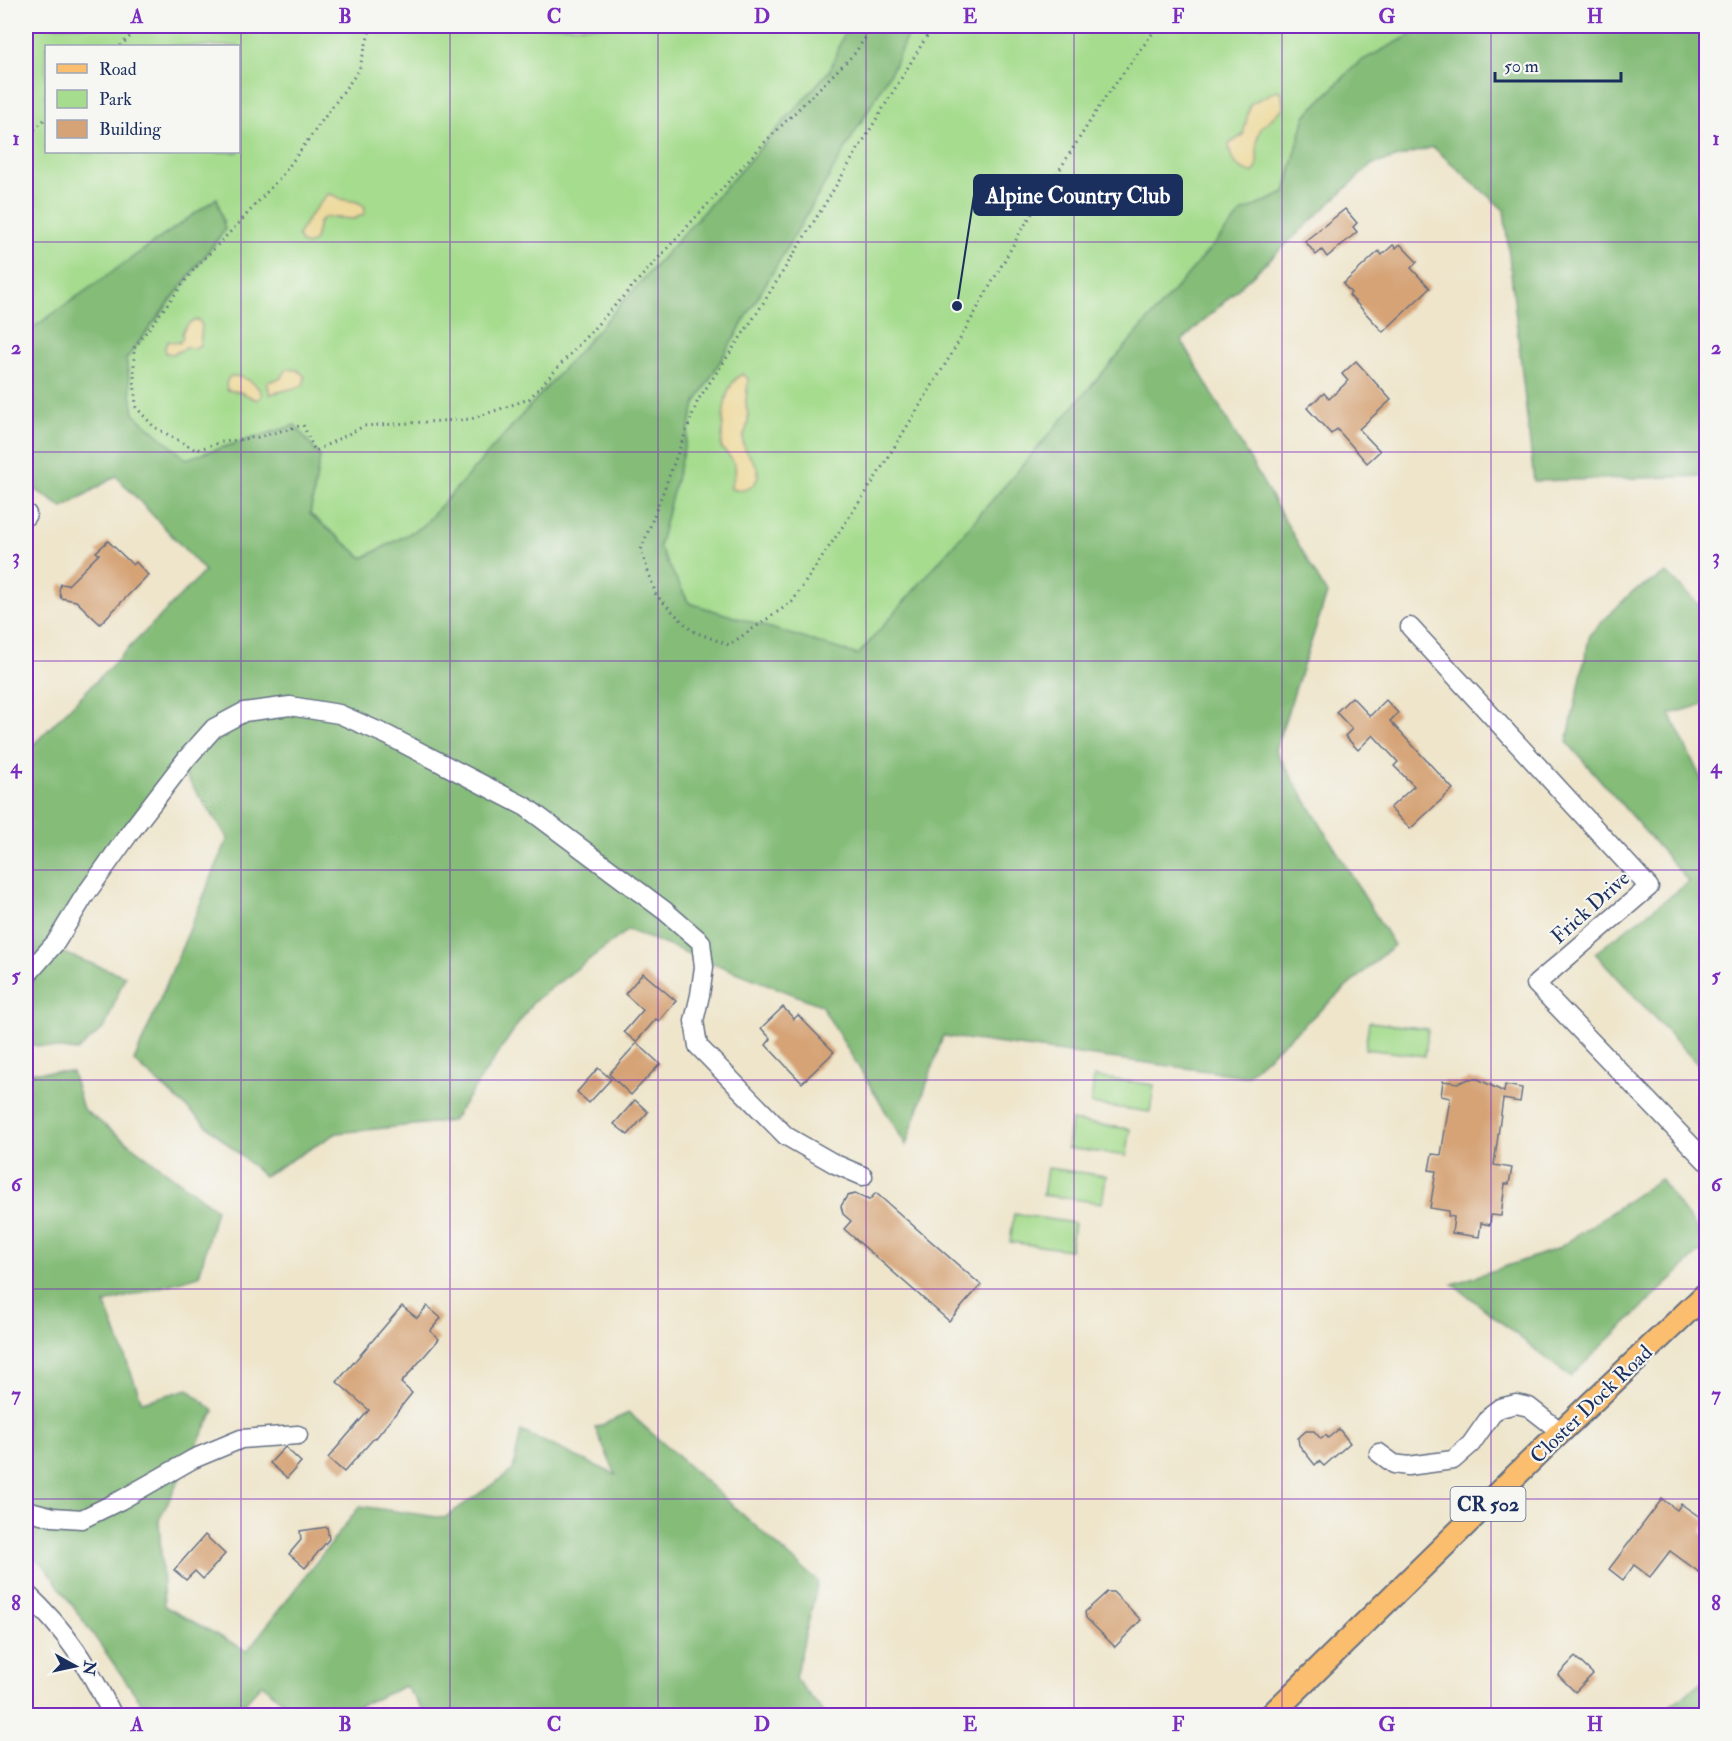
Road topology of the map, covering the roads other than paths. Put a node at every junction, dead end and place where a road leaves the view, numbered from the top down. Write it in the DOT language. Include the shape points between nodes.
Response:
graph roads {
  1 [pos="1410,627"];
  2 [pos="26,976"];
  3 [pos="1707,1161"];
  4 [pos="863,1176"];
  5 [pos="1707,1294"];
  6 [pos="1561,1432"];
  7 [pos="298,1435"];
  8 [pos="1379,1453"];
  9 [pos="26,1510"];
  10 [pos="26,1593"];
  11 [pos="113,1716"];
  12 [pos="1270,1716"];
  1 -- 3 [label="street, Frick Drive" via="1649,887 1536,984"];
  2 -- 4 [label="street" via="56,942 131,831 214,728 244,712 290,706 339,714 526,807 701,942 704,967 694,1021 698,1046 786,1136"];
  5 -- 6 [label="main road, Closter Dock Road / CR 502"];
  6 -- 8 [label="street" via="1528,1407 1516,1404 1492,1414 1471,1444 1453,1460 1408,1466 1394,1464"];
  6 -- 12 [label="main road, Closter Dock Road / CR 502"];
  7 -- 9 [label="street" via="241,1439 193,1459 82,1519"];
  10 -- 11 [label="street" via="71,1642 91,1671"];
}
